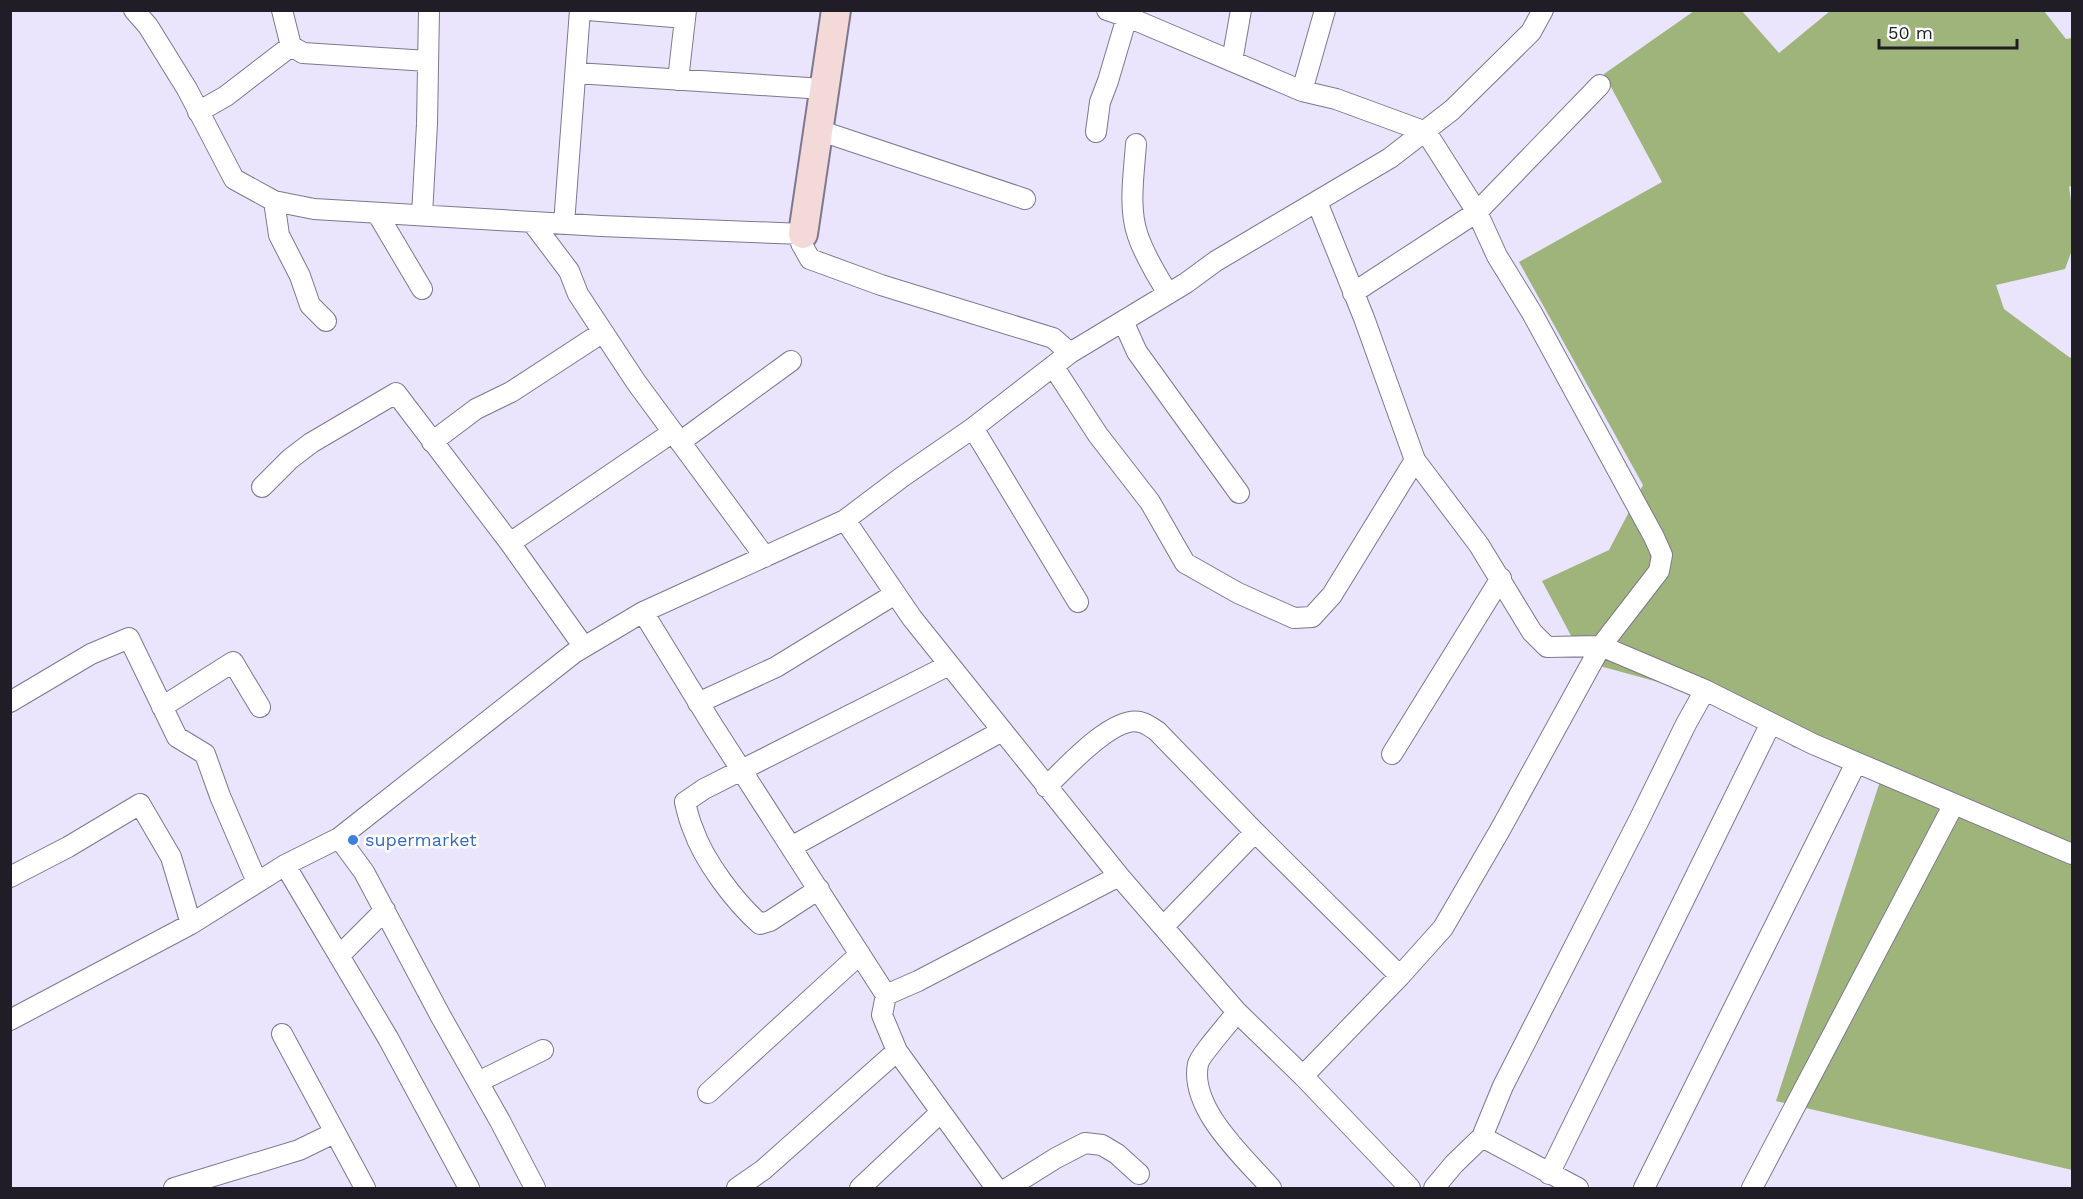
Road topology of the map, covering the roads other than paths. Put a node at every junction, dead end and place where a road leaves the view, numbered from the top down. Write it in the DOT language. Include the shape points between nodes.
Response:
graph roads {
  1 [pos="134,10"];
  2 [pos="282,10"];
  3 [pos="429,10"];
  4 [pos="580,10"];
  5 [pos="588,10"];
  6 [pos="836,10"];
  7 [pos="1107,10"];
  8 [pos="1241,10"];
  9 [pos="1325,10"];
  10 [pos="1543,10"];
  11 [pos="686,14"];
  12 [pos="1128,14"];
  13 [pos="291,46"];
  14 [pos="428,61"];
  15 [pos="1232,61"];
  16 [pos="576,73"];
  17 [pos="678,80"];
  18 [pos="1600,85"];
  19 [pos="824,89"];
  20 [pos="1302,91"];
  21 [pos="198,112"];
  22 [pos="818,130"];
  23 [pos="1096,132"];
  24 [pos="1426,132"];
  25 [pos="1136,144"];
  26 [pos="1025,199"];
  27 [pos="274,201"];
  28 [pos="1317,202"];
  29 [pos="1477,212"];
  30 [pos="377,213"];
  31 [pos="422,215"];
  32 [pos="532,222"];
  33 [pos="564,224"];
  34 [pos="803,234"];
  35 [pos="422,289"];
  36 [pos="1353,293"];
  37 [pos="1168,294"];
  38 [pos="326,321"];
  39 [pos="1123,321"];
  40 [pos="603,332"];
  41 [pos="1070,353"];
  42 [pos="791,361"];
  43 [pos="1053,366"];
  44 [pos="973,428"];
  45 [pos="676,437"];
  46 [pos="432,441"];
  47 [pos="1415,460"];
  48 [pos="262,487"];
  49 [pos="1239,493"];
  50 [pos="845,520"];
  51 [pos="510,543"];
  52 [pos="765,557"];
  53 [pos="1501,578"];
  54 [pos="895,594"];
  55 [pos="1078,602"];
  56 [pos="643,612"];
  57 [pos="1601,646"];
  58 [pos="584,647"];
  59 [pos="949,665"];
  60 [pos="1705,690"];
  61 [pos="10,702"];
  62 [pos="698,703"];
  63 [pos="162,706"];
  64 [pos="260,707"];
  65 [pos="1770,723"];
  66 [pos="1002,731"];
  67 [pos="1392,754"];
  68 [pos="1856,763"];
  69 [pos="742,771"];
  70 [pos="1046,787"];
  71 [pos="1954,804"];
  72 [pos="1255,832"];
  73 [pos="339,838"];
  74 [pos="791,846"];
  75 [pos="2073,854"];
  76 [pos="285,865"];
  77 [pos="1119,876"];
  78 [pos="10,877"];
  79 [pos="257,882"];
  80 [pos="819,889"];
  81 [pos="385,910"];
  82 [pos="191,924"];
  83 [pos="1164,926"];
  84 [pos="860,954"];
  85 [pos="339,956"];
  86 [pos="1400,976"];
  87 [pos="886,994"];
  88 [pos="1237,1012"];
  89 [pos="10,1020"];
  90 [pos="282,1035"];
  91 [pos="543,1050"];
  92 [pos="897,1051"];
  93 [pos="1303,1076"];
  94 [pos="478,1082"];
  95 [pos="708,1093"];
  96 [pos="941,1112"];
  97 [pos="334,1133"];
  98 [pos="1482,1137"];
  99 [pos="1139,1174"];
  100 [pos="1549,1174"];
  101 [pos="202,1184"];
  102 [pos="174,1188"];
  103 [pos="365,1188"];
  104 [pos="469,1188"];
  105 [pos="535,1188"];
  106 [pos="737,1188"];
  107 [pos="860,1188"];
  108 [pos="996,1188"];
  109 [pos="1008,1188"];
  110 [pos="1272,1188"];
  111 [pos="1410,1188"];
  112 [pos="1434,1188"];
  113 [pos="1578,1188"];
  114 [pos="1644,1188"];
  115 [pos="1752,1188"];
  1 -- 21 [label="street" via="148,26"];
  2 -- 13 [label="street"];
  3 -- 14 [label="street"];
  4 -- 16 [label="street"];
  5 -- 11 [label="street"];
  6 -- 19 [label="street"];
  7 -- 12 [label="street"];
  8 -- 15 [label="street"];
  9 -- 20 [label="street"];
  10 -- 24 [label="street" via="1531,32"];
  11 -- 17 [label="street"];
  12 -- 15 [label="street"];
  12 -- 23 [label="street" via="1100,102"];
  13 -- 14 [label="street" via="303,52"];
  13 -- 21 [label="street" via="226,96"];
  14 -- 31 [label="street"];
  15 -- 20 [label="street"];
  16 -- 17 [label="street"];
  16 -- 33 [label="street"];
  17 -- 19 [label="street"];
  18 -- 29 [label="street"];
  19 -- 22 [label="street"];
  20 -- 24 [label="street" via="1336,99"];
  21 -- 27 [label="street" via="234,179"];
  22 -- 26 [label="street"];
  22 -- 34 [label="street"];
  24 -- 28 [label="street"];
  24 -- 29 [label="street"];
  25 -- 37 [label="street" via="1133,218 1137,235"];
  27 -- 30 [label="street" via="314,209"];
  27 -- 38 [label="street" via="279,235 310,305"];
  28 -- 36 [label="street"];
  28 -- 37 [label="street"];
  29 -- 36 [label="street"];
  29 -- 57 [label="street" via="1497,256 1532,313 1662,555 1659,571"];
  30 -- 31 [label="street"];
  30 -- 35 [label="street"];
  31 -- 32 [label="street"];
  32 -- 33 [label="street"];
  32 -- 40 [label="street" via="568,271"];
  33 -- 34 [label="street"];
  34 -- 41 [label="street" via="801,243 810,259 1053,338"];
  36 -- 47 [label="street"];
  37 -- 39 [label="street"];
  39 -- 41 [label="street"];
  39 -- 49 [label="street" via="1137,352"];
  40 -- 45 [label="street"];
  40 -- 46 [label="street" via="511,392 476,409"];
  41 -- 43 [label="street"];
  42 -- 45 [label="street"];
  43 -- 44 [label="street"];
  43 -- 47 [label="street" via="1098,435 1150,502 1185,563 1294,618 1312,617 1332,595"];
  44 -- 50 [label="street"];
  44 -- 55 [label="street"];
  45 -- 51 [label="street"];
  45 -- 52 [label="street"];
  46 -- 48 [label="street" via="396,393 311,443"];
  46 -- 51 [label="street"];
  47 -- 53 [label="street"];
  50 -- 52 [label="street"];
  50 -- 54 [label="street"];
  51 -- 58 [label="street"];
  52 -- 56 [label="street"];
  53 -- 57 [label="street" via="1532,632 1547,647"];
  53 -- 67 [label="street"];
  54 -- 59 [label="street"];
  54 -- 62 [label="street" via="776,666"];
  56 -- 58 [label="street"];
  56 -- 62 [label="street"];
  57 -- 60 [label="street"];
  57 -- 86 [label="street" via="1443,928"];
  58 -- 73 [label="street"];
  59 -- 66 [label="street"];
  59 -- 69 [label="street"];
  60 -- 65 [label="street"];
  60 -- 98 [label="street" via="1503,1086"];
  61 -- 63 [label="street" via="91,654 129,638"];
  62 -- 69 [label="street"];
  63 -- 64 [label="street" via="233,662"];
  63 -- 79 [label="street" via="177,737 205,754"];
  65 -- 68 [label="street"];
  65 -- 100 [label="street"];
  66 -- 70 [label="street"];
  66 -- 74 [label="street"];
  68 -- 71 [label="street"];
  68 -- 114 [label="street"];
  69 -- 74 [label="street"];
  69 -- 80 [label="street" via="685,802 704,851 741,907 760,924"];
  70 -- 72 [label="street" via="1087,747 1120,724 1139,722 1157,731"];
  70 -- 77 [label="street"];
  71 -- 75 [label="street"];
  71 -- 115 [label="street"];
  72 -- 83 [label="street"];
  72 -- 86 [label="street"];
  73 -- 76 [label="street"];
  73 -- 81 [label="street"];
  74 -- 80 [label="street"];
  76 -- 79 [label="street"];
  76 -- 85 [label="street"];
  77 -- 83 [label="street"];
  77 -- 87 [label="street"];
  78 -- 82 [label="street" via="140,804 171,857"];
  79 -- 82 [label="street"];
  80 -- 84 [label="street"];
  81 -- 85 [label="street"];
  81 -- 94 [label="street"];
  82 -- 89 [label="street"];
  83 -- 88 [label="street"];
  84 -- 87 [label="street"];
  84 -- 95 [label="street"];
  85 -- 104 [label="street"];
  86 -- 93 [label="street"];
  87 -- 92 [label="street" via="882,1015"];
  88 -- 93 [label="street"];
  88 -- 110 [label="street" via="1198,1063 1199,1092 1212,1121"];
  90 -- 97 [label="street"];
  91 -- 94 [label="street"];
  92 -- 96 [label="street"];
  92 -- 106 [label="street" via="763,1170"];
  93 -- 111 [label="street"];
  94 -- 105 [label="street"];
  96 -- 107 [label="street"];
  96 -- 108 [label="street"];
  97 -- 101 [label="street" via="299,1150"];
  97 -- 103 [label="street"];
  98 -- 100 [label="street"];
  98 -- 112 [label="street"];
  99 -- 109 [label="street" via="1102,1145 1085,1143"];
  100 -- 113 [label="street"];
  101 -- 102 [label="street"];
}
